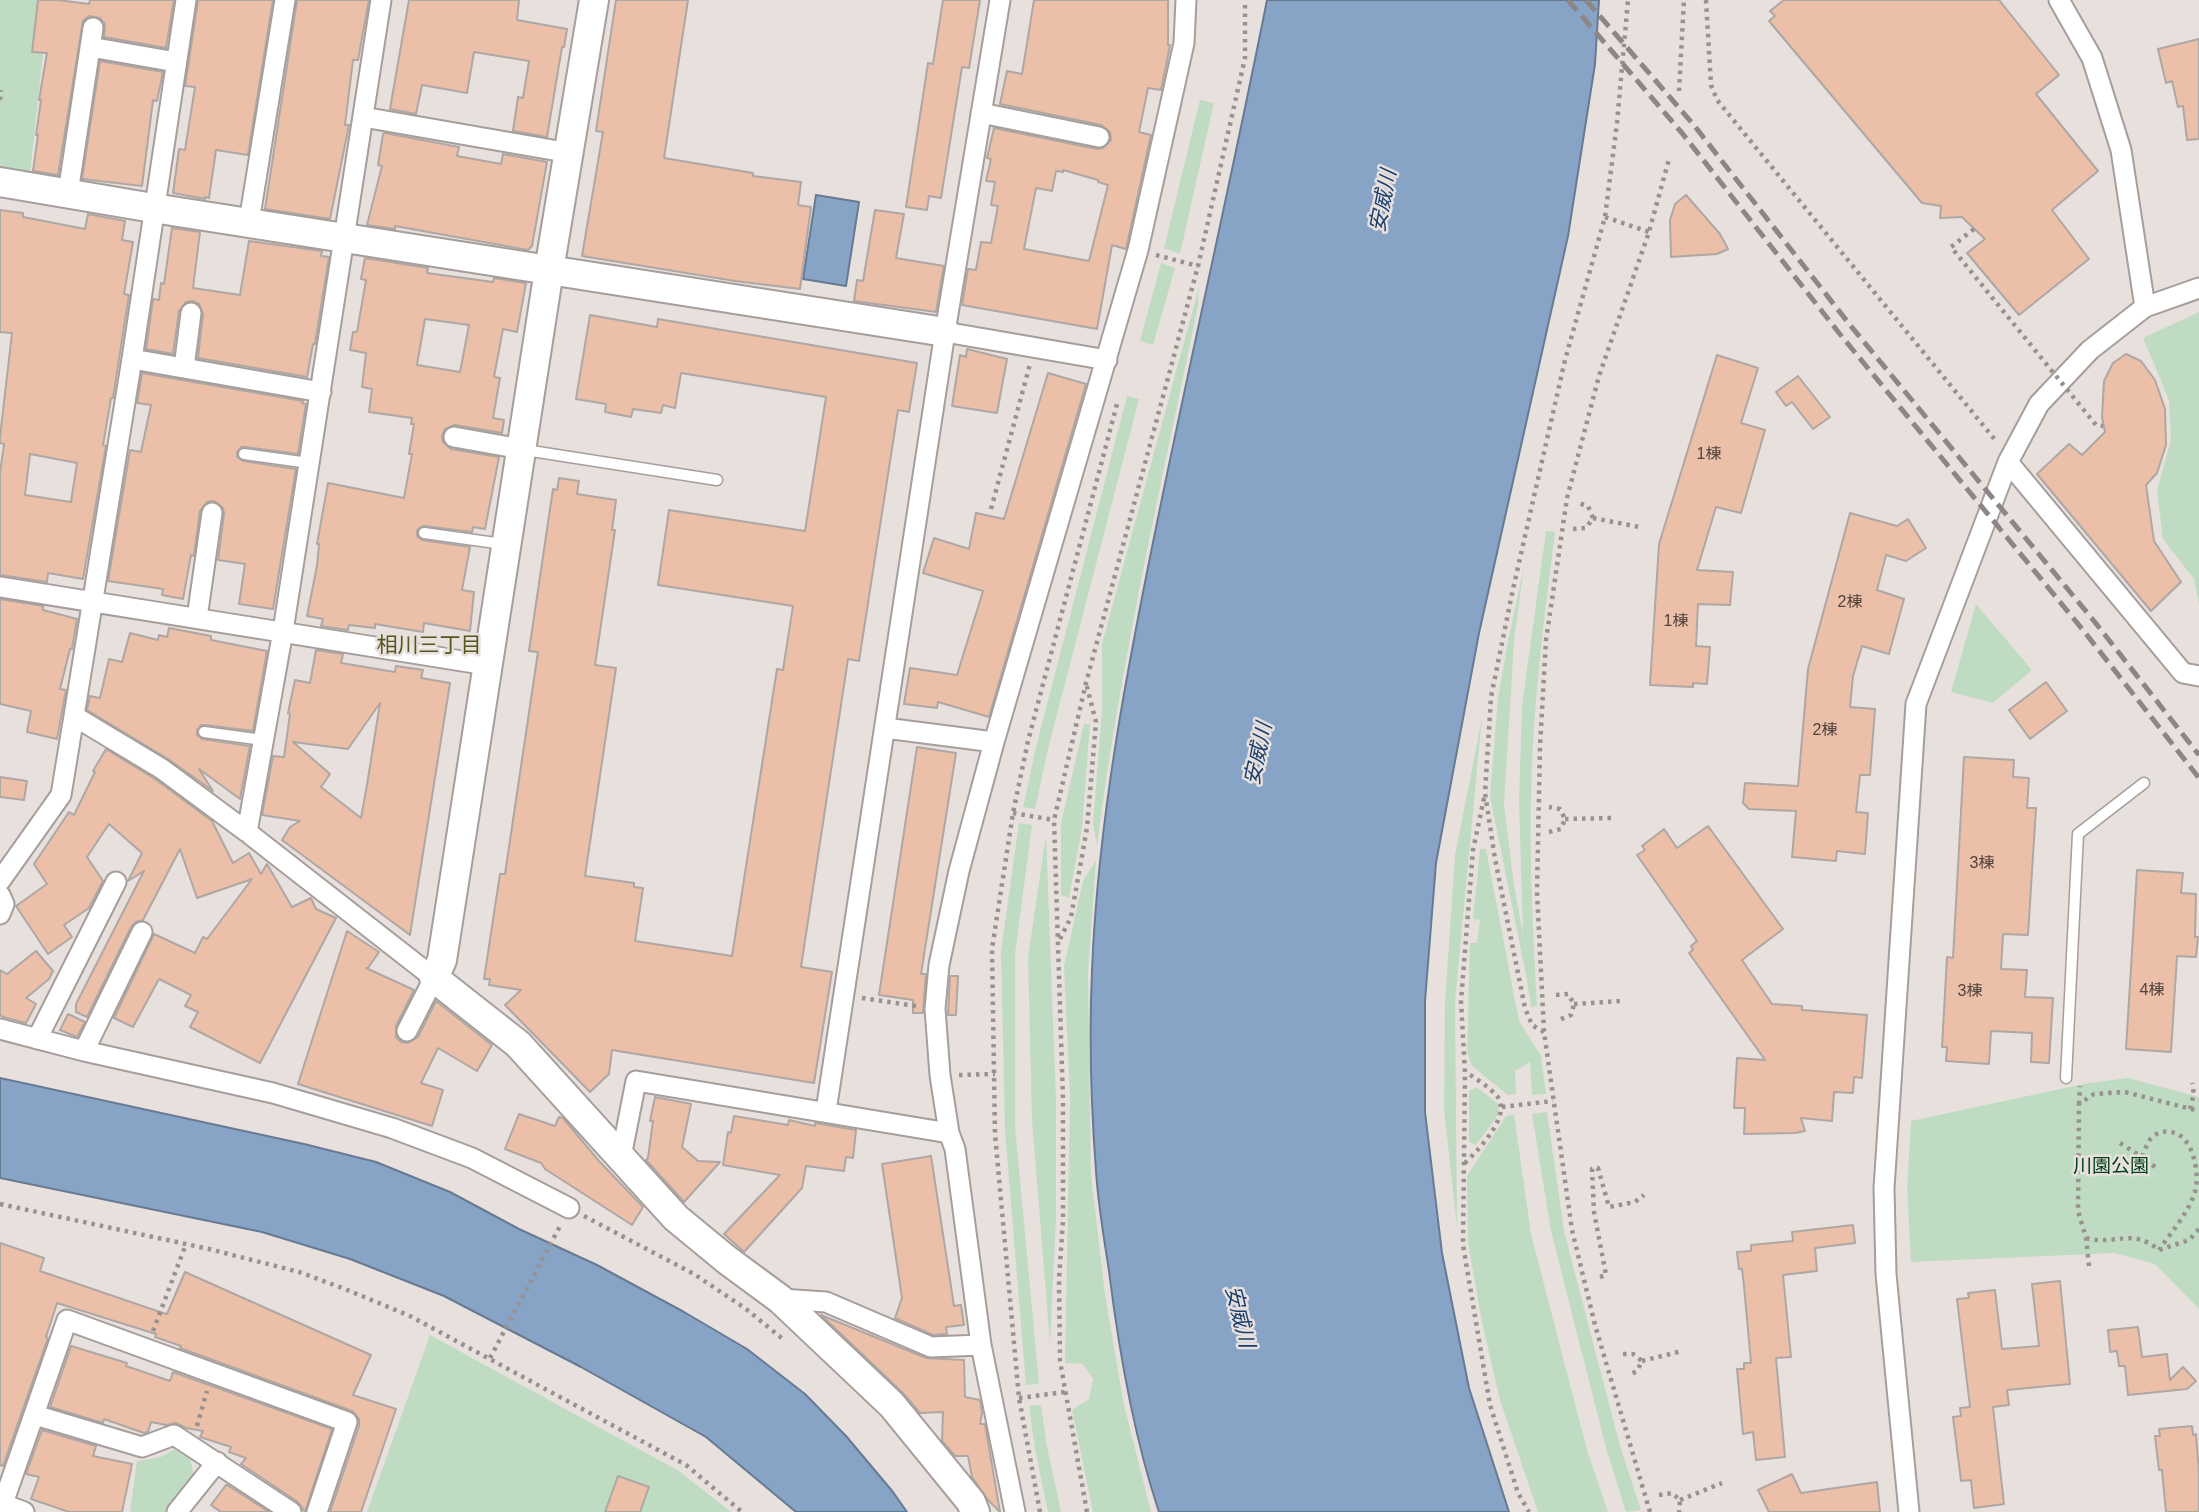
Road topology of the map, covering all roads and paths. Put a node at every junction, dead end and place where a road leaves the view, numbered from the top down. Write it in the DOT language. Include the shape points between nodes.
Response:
graph roads {
  1 [pos="186,0"];
  2 [pos="285,0"];
  3 [pos="381,0"];
  4 [pos="594,0"];
  5 [pos="1000,0"];
  6 [pos="1186,0"];
  7 [pos="1245,0"];
  8 [pos="1628,0"];
  9 [pos="1684,0"];
  10 [pos="1706,0"];
  11 [pos="2059,0"];
  12 [pos="176,62"];
  13 [pos="1,90"];
  14 [pos="1679,91"];
  15 [pos="0,100"];
  16 [pos="981,113"];
  17 [pos="363,117"];
  18 [pos="1099,136"];
  19 [pos="570,153"];
  20 [pos="1669,159"];
  21 [pos="0,182"];
  22 [pos="68,193"];
  23 [pos="153,208"];
  24 [pos="1605,217"];
  25 [pos="249,222"];
  26 [pos="1974,229"];
  27 [pos="1649,232"];
  28 [pos="344,238"];
  29 [pos="1160,242"];
  30 [pos="1198,266"];
  31 [pos="549,270"];
  32 [pos="2199,288"];
  33 [pos="2145,307"];
  34 [pos="191,313"];
  35 [pos="945,332"];
  36 [pos="1034,347"];
  37 [pos="132,359"];
  38 [pos="1107,359"];
  39 [pos="184,368"];
  40 [pos="321,392"];
  41 [pos="1118,401"];
  42 [pos="2104,426"];
  43 [pos="454,437"];
  44 [pos="1997,443"];
  45 [pos="521,449"];
  46 [pos="244,454"];
  47 [pos="2008,462"];
  48 [pos="309,463"];
  49 [pos="717,480"];
  50 [pos="1578,503"];
  51 [pos="991,509"];
  52 [pos="212,513"];
  53 [pos="1593,518"];
  54 [pos="1639,527"];
  55 [pos="1573,529"];
  56 [pos="424,533"];
  57 [pos="506,545"];
  58 [pos="0,587"];
  59 [pos="92,602"];
  60 [pos="197,618"];
  61 [pos="283,631"];
  62 [pos="487,664"];
  63 [pos="2199,676"];
  64 [pos="1086,683"];
  65 [pos="74,716"];
  66 [pos="885,728"];
  67 [pos="204,732"];
  68 [pos="263,740"];
  69 [pos="994,742"];
  70 [pos="2144,783"];
  71 [pos="1485,793"];
  72 [pos="1549,807"];
  73 [pos="1013,813"];
  74 [pos="1612,818"];
  75 [pos="1565,819"];
  76 [pos="1054,820"];
  77 [pos="247,832"];
  78 [pos="1549,832"];
  79 [pos="0,881"];
  80 [pos="116,881"];
  81 [pos="0,895"];
  82 [pos="0,914"];
  83 [pos="142,932"];
  84 [pos="1059,943"];
  85 [pos="434,978"];
  86 [pos="844,995"];
  87 [pos="1556,995"];
  88 [pos="1621,1002"];
  89 [pos="1574,1004"];
  90 [pos="935,1009"];
  91 [pos="1559,1020"];
  92 [pos="0,1030"];
  93 [pos="407,1031"];
  94 [pos="1544,1032"];
  95 [pos="37,1039"];
  96 [pos="84,1051"];
  97 [pos="1465,1072"];
  98 [pos="995,1074"];
  99 [pos="940,1075"];
  100 [pos="2066,1078"];
  101 [pos="2192,1083"];
  102 [pos="1553,1101"];
  103 [pos="1502,1107"];
  104 [pos="2190,1109"];
  105 [pos="826,1111"];
  106 [pos="2199,1111"];
  107 [pos="949,1133"];
  108 [pos="2120,1143"];
  109 [pos="621,1157"];
  110 [pos="2143,1157"];
  111 [pos="1464,1164"];
  112 [pos="2155,1167"];
  113 [pos="1644,1195"];
  114 [pos="0,1204"];
  115 [pos="569,1208"];
  116 [pos="2199,1229"];
  117 [pos="2086,1238"];
  118 [pos="186,1244"];
  119 [pos="2159,1250"];
  120 [pos="2089,1266"];
  121 [pos="1600,1277"];
  122 [pos="780,1299"];
  123 [pos="981,1345"];
  124 [pos="793,1348"];
  125 [pos="146,1349"];
  126 [pos="1682,1351"];
  127 [pos="1623,1354"];
  128 [pos="490,1358"];
  129 [pos="1642,1361"];
  130 [pos="212,1373"];
  131 [pos="1629,1375"];
  132 [pos="1065,1392"];
  133 [pos="1019,1398"];
  134 [pos="35,1415"];
  135 [pos="191,1446"];
  136 [pos="217,1462"];
  137 [pos="1722,1483"];
  138 [pos="1659,1495"];
  139 [pos="1680,1500"];
  140 [pos="2,1508"];
  141 [pos="24,1512"];
  142 [pos="177,1512"];
  143 [pos="291,1512"];
  144 [pos="317,1512"];
  145 [pos="742,1512"];
  146 [pos="975,1512"];
  147 [pos="1015,1512"];
  148 [pos="1040,1512"];
  149 [pos="1087,1512"];
  150 [pos="1529,1512"];
  151 [pos="1650,1512"];
  152 [pos="1679,1512"];
  153 [pos="1909,1512"];
  1 -- 12 [label="street"];
  2 -- 25 [label="street"];
  3 -- 17 [label="street"];
  4 -- 19 [label="street"];
  5 -- 16 [label="street"];
  6 -- 38 [label="street" via="1184,43 1138,250"];
  7 -- 30 [label="path" via="1245,58"];
  8 -- 24 [label="path"];
  9 -- 14 [label="path"];
  10 -- 44 [label="path" via="1717,100"];
  11 -- 33 [label="street" via="2092,58 2121,150"];
  12 -- 22 [label="street" via="91,38"];
  12 -- 23 [label="street"];
  13 -- 15 [label="path"];
  16 -- 18 [label="street"];
  16 -- 35 [label="street"];
  17 -- 19 [label="street"];
  17 -- 28 [label="street"];
  19 -- 31 [label="street"];
  20 -- 27 [label="path"];
  21 -- 22 [label="street"];
  22 -- 23 [label="street"];
  23 -- 25 [label="street"];
  23 -- 37 [label="street"];
  24 -- 27 [label="path"];
  24 -- 71 [label="path" via="1565,360 1513,589 1491,697"];
  25 -- 28 [label="street"];
  26 -- 42 [label="path, bridge" via="1951,247 2096,425"];
  27 -- 94 [label="path" via="1599,376 1567,498 1546,640 1537,892"];
  28 -- 31 [label="street"];
  28 -- 40 [label="street"];
  29 -- 30 [label="path" via="1156,255"];
  30 -- 64 [label="path"];
  31 -- 35 [label="street"];
  31 -- 45 [label="street"];
  32 -- 33 [label="street"];
  33 -- 47 [label="street" via="2090,350 2039,404"];
  34 -- 39 [label="street"];
  35 -- 36 [label="street"];
  35 -- 66 [label="street"];
  36 -- 38 [label="street"];
  36 -- 51 [label="path"];
  37 -- 39 [label="street"];
  37 -- 59 [label="street"];
  38 -- 69 [label="street"];
  39 -- 40 [label="street"];
  40 -- 48 [label="street"];
  41 -- 73 [label="path"];
  43 -- 45 [label="street"];
  45 -- 49 [label="lane"];
  45 -- 57 [label="street"];
  46 -- 48 [label="lane"];
  47 -- 63 [label="street" via="2183,673"];
  47 -- 153 [label="street" via="1916,704 1884,1188 1886,1274"];
  48 -- 61 [label="street"];
  50 -- 53 [label="path" via="1588,506"];
  52 -- 60 [label="street"];
  53 -- 54 [label="path"];
  53 -- 55 [label="path" via="1586,528"];
  56 -- 57 [label="lane"];
  57 -- 62 [label="street"];
  58 -- 59 [label="street"];
  59 -- 60 [label="street"];
  59 -- 65 [label="street"];
  60 -- 61 [label="street"];
  61 -- 62 [label="street"];
  61 -- 68 [label="street"];
  62 -- 85 [label="street" via="442,960"];
  64 -- 76 [label="path"];
  64 -- 84 [label="path" via="1096,722 1087,828 1070,917"];
  65 -- 77 [label="street" via="162,769"];
  65 -- 79 [label="street" via="61,795"];
  66 -- 69 [label="street"];
  66 -- 86 [label="street"];
  67 -- 68 [label="lane"];
  68 -- 77 [label="street"];
  69 -- 90 [label="street" via="959,871 939,965"];
  70 -- 100 [label="lane" via="2078,834"];
  71 -- 94 [label="path" via="1525,1008 1532,1025"];
  71 -- 97 [label="path" via="1473,850 1461,1001"];
  72 -- 75 [label="path" via="1560,809"];
  73 -- 76 [label="path"];
  73 -- 98 [label="path" via="992,949"];
  74 -- 75 [label="path"];
  75 -- 78 [label="path" via="1561,829"];
  76 -- 84 [label="path"];
  77 -- 85 [label="street"];
  80 -- 95 [label="street"];
  81 -- 82 [label="street" via="4,904"];
  83 -- 96 [label="street"];
  84 -- 132 [label="path" via="1063,1100 1060,1361"];
  85 -- 93 [label="street"];
  85 -- 109 [label="street" via="518,1044"];
  86 -- 90 [label="path"];
  86 -- 105 [label="street"];
  87 -- 89 [label="path" via="1568,994"];
  88 -- 89 [label="path"];
  89 -- 91 [label="path" via="1571,1015"];
  90 -- 99 [label="street"];
  92 -- 95 [label="street"];
  94 -- 102 [label="path"];
  95 -- 96 [label="street"];
  96 -- 115 [label="street" via="273,1093 392,1128 472,1158"];
  97 -- 103 [label="path" via="1498,1097"];
  97 -- 111 [label="path"];
  98 -- 99 [label="path"];
  98 -- 133 [label="path" via="995,1134"];
  99 -- 107 [label="street"];
  101 -- 104 [label="path"];
  102 -- 103 [label="path"];
  102 -- 151 [label="path" via="1572,1230"];
  103 -- 111 [label="path" via="1501,1117"];
  104 -- 106 [label="path"];
  104 -- 117 [label="path" via="2125,1092 2094,1094 2079,1104 2078,1211"];
  105 -- 107 [label="street"];
  105 -- 109 [label="street" via="636,1081"];
  107 -- 123 [label="street" via="955,1149"];
  108 -- 110 [label="path"];
  109 -- 122 [label="street" via="676,1218"];
  110 -- 112 [label="path"];
  110 -- 119 [label="path" via="2148,1141 2165,1132 2179,1134 2198,1164 2189,1204"];
  111 -- 150 [label="path" via="1463,1245 1490,1405 1518,1493"];
  113 -- 121 [label="path" via="1635,1202 1609,1207 1598,1168 1592,1169 1594,1212 1606,1275"];
  114 -- 118 [label="path"];
  115 -- 124 [label="path" via="694,1274"];
  115 -- 128 [label="path"];
  116 -- 119 [label="path" via="2189,1240"];
  117 -- 119 [label="path" via="2136,1237"];
  117 -- 120 [label="path"];
  118 -- 125 [label="path"];
  118 -- 128 [label="path" via="299,1272 345,1289 410,1316"];
  122 -- 123 [label="street" via="826,1302 932,1347"];
  122 -- 146 [label="street" via="892,1405"];
  123 -- 147 [label="street"];
  125 -- 130 [label="street"];
  125 -- 134 [label="street" via="67,1320"];
  126 -- 129 [label="path"];
  127 -- 129 [label="path"];
  128 -- 145 [label="path" via="686,1465"];
  129 -- 131 [label="path"];
  130 -- 135 [label="path"];
  130 -- 144 [label="street" via="347,1422"];
  132 -- 133 [label="path"];
  132 -- 149 [label="path"];
  133 -- 148 [label="path"];
  134 -- 135 [label="street" via="142,1447 174,1435"];
  134 -- 140 [label="street"];
  135 -- 136 [label="street"];
  136 -- 142 [label="street"];
  136 -- 143 [label="street"];
  137 -- 139 [label="path"];
  138 -- 139 [label="path" via="1672,1493"];
  139 -- 152 [label="path"];
  140 -- 141 [label="street"];
}
